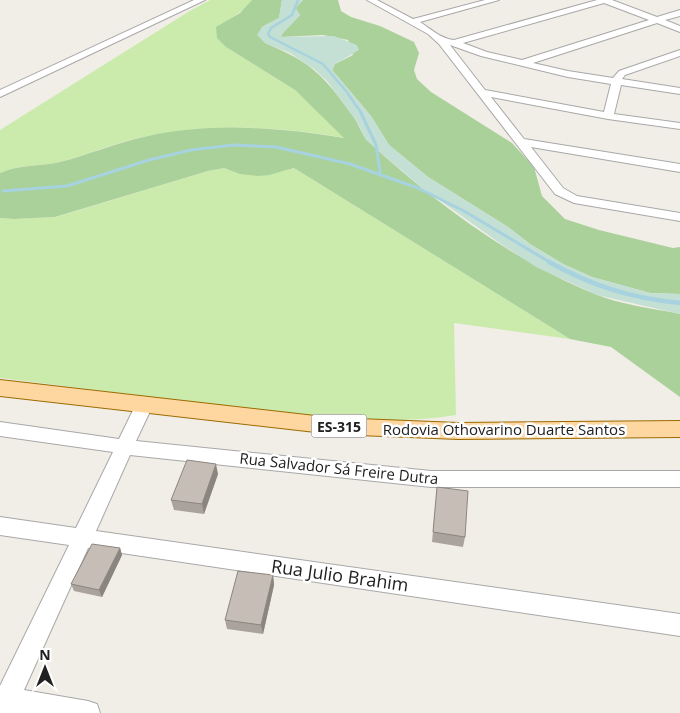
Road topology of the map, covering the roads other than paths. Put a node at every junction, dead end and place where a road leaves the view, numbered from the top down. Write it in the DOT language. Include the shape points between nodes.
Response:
graph roads {
  1 [pos="201,0"];
  2 [pos="374,0"];
  3 [pos="494,0"];
  4 [pos="605,0"];
  5 [pos="680,13"];
  6 [pos="657,20"];
  7 [pos="411,22"];
  8 [pos="680,29"];
  9 [pos="452,48"];
  10 [pos="680,53"];
  11 [pos="522,64"];
  12 [pos="617,83"];
  13 [pos="680,91"];
  14 [pos="481,92"];
  15 [pos="0,94"];
  16 [pos="608,116"];
  17 [pos="680,126"];
  18 [pos="519,142"];
  19 [pos="680,168"];
  20 [pos="680,217"];
  21 [pos="0,388"];
  22 [pos="144,405"];
  23 [pos="0,430"];
  24 [pos="680,430"];
  25 [pos="125,447"];
  26 [pos="680,479"];
  27 [pos="0,526"];
  28 [pos="84,538"];
  29 [pos="680,625"];
  30 [pos="3,704"];
  31 [pos="88,713"];
  1 -- 15 [label="street"];
  2 -- 7 [label="street"];
  3 -- 7 [label="street"];
  4 -- 6 [label="street"];
  4 -- 9 [label="street"];
  5 -- 6 [label="street"];
  6 -- 8 [label="street"];
  6 -- 11 [label="street"];
  7 -- 9 [label="street"];
  9 -- 11 [label="street"];
  9 -- 14 [label="street"];
  10 -- 12 [label="street" via="622,73"];
  11 -- 12 [label="street"];
  12 -- 13 [label="street"];
  12 -- 16 [label="street"];
  14 -- 16 [label="street"];
  14 -- 18 [label="street"];
  16 -- 17 [label="street"];
  18 -- 19 [label="street"];
  18 -- 20 [label="street" via="555,188 568,197"];
  21 -- 22 [label="main road, Rodovia Othovarino Duarte Santos / ES-315"];
  22 -- 24 [label="main road, Rodovia Othovarino Duarte Santos / ES-315" via="334,426 458,430"];
  22 -- 25 [label="street"];
  23 -- 25 [label="street, Rua Salvador Sá Freire Dutra"];
  25 -- 26 [label="street, Rua Salvador Sá Freire Dutra" via="431,479"];
  25 -- 28 [label="street"];
  27 -- 28 [label="street, Rua Julio Brahim"];
  28 -- 29 [label="street, Rua Julio Brahim"];
  28 -- 30 [label="street"];
  30 -- 31 [label="street"];
}
